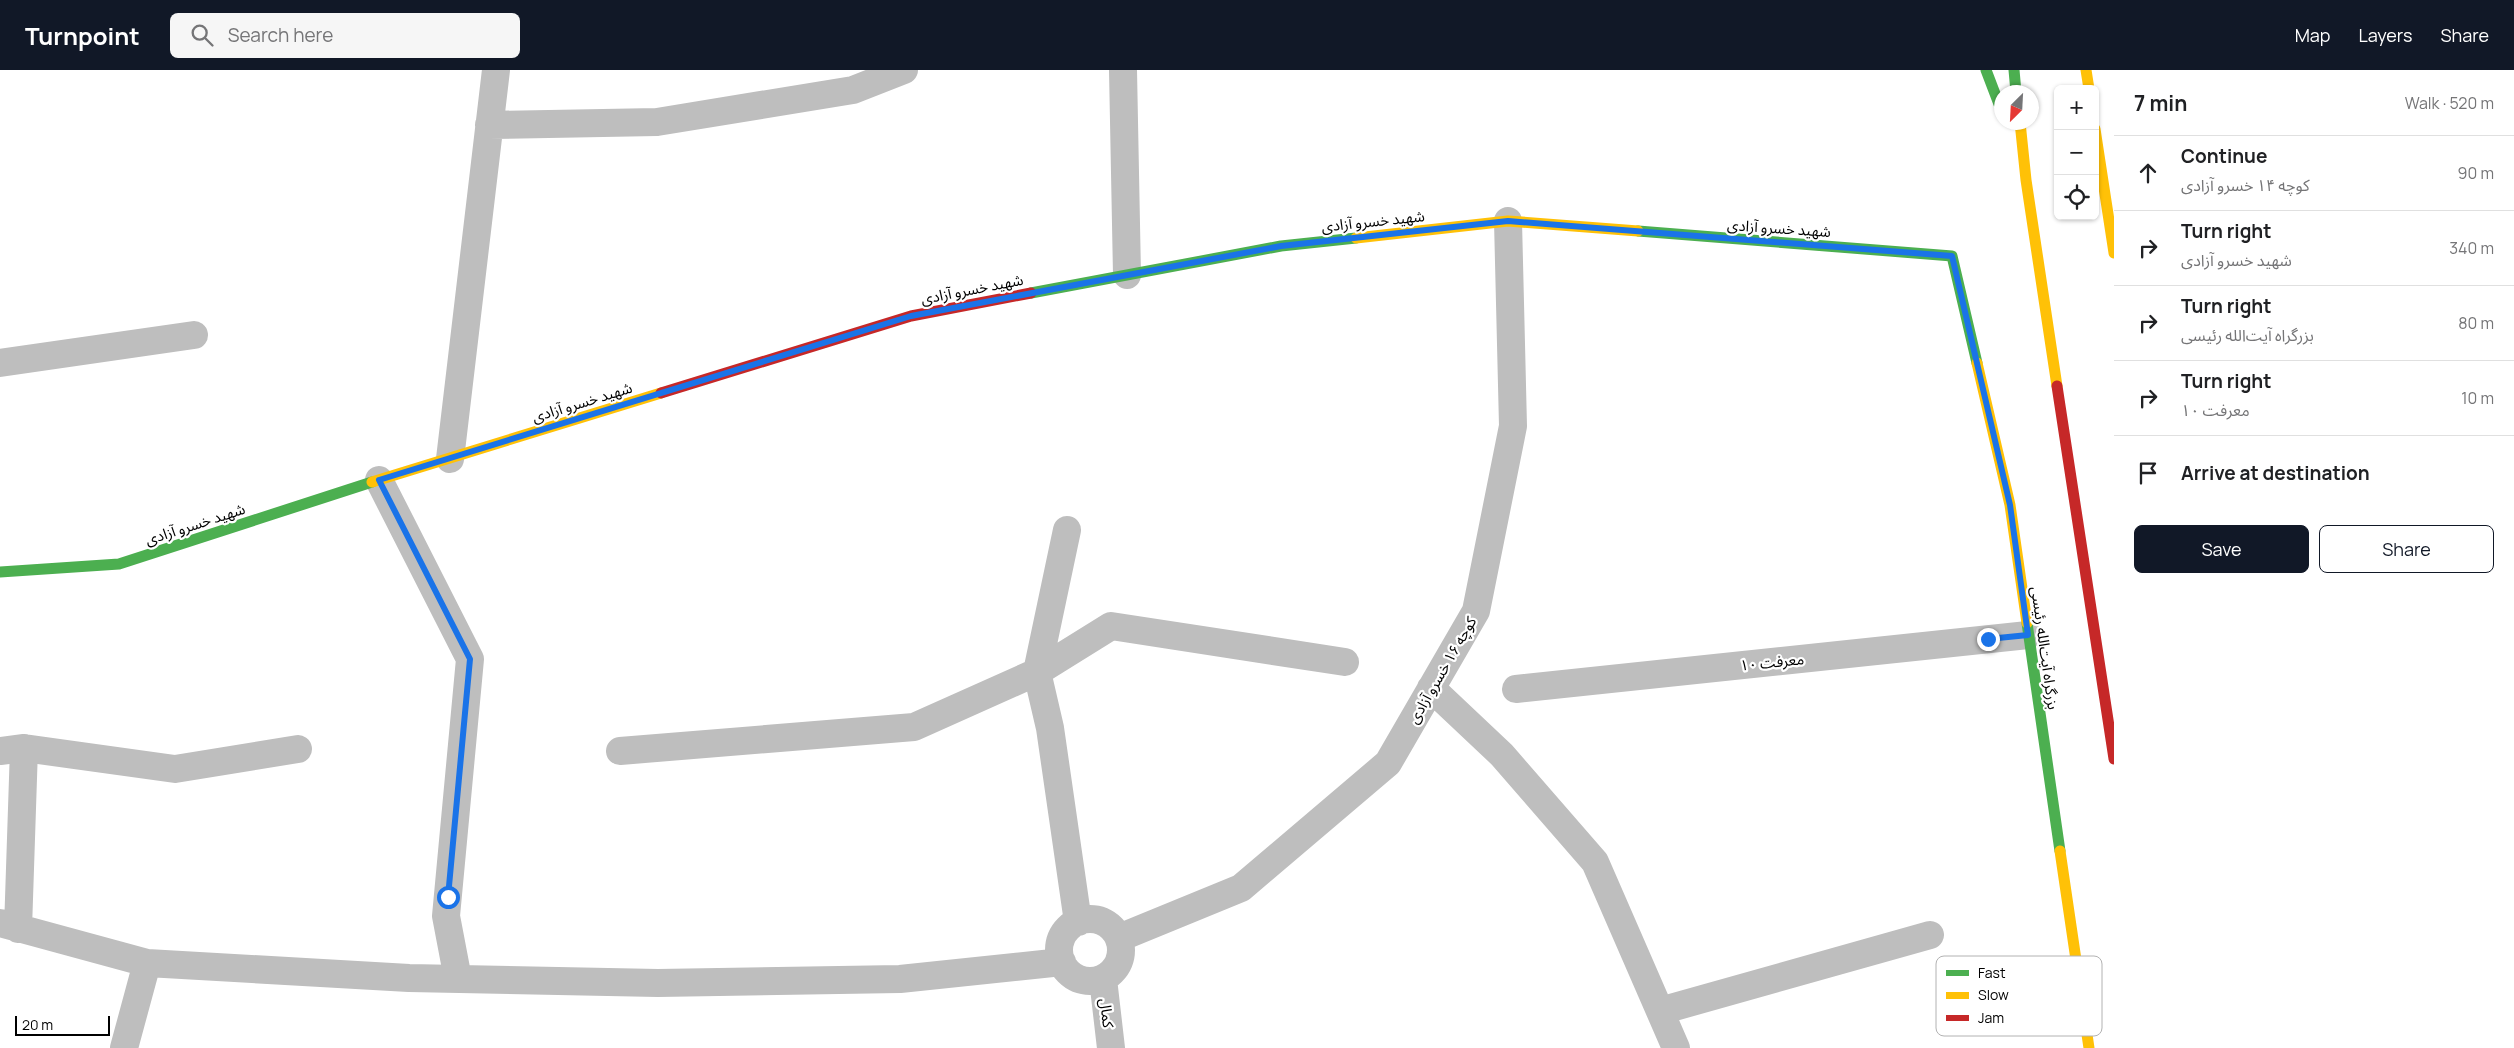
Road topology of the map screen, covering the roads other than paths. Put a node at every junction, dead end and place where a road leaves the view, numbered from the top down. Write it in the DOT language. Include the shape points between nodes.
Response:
graph roads {
  1 [pos="496,70"];
  2 [pos="904,70"];
  3 [pos="1123,70"];
  4 [pos="1986,70"];
  5 [pos="2014,70"];
  6 [pos="2086,70"];
  7 [pos="2015,85"];
  8 [pos="2088,85"];
  9 [pos="1994,91"];
  10 [pos="490,125"];
  11 [pos="2021,130"];
  12 [pos="2095,130"];
  13 [pos="2008,131"];
  14 [pos="2026,180"];
  15 [pos="1508,221"];
  16 [pos="2114,253"];
  17 [pos="1952,256"];
  18 [pos="1127,276"];
  19 [pos="194,335"];
  20 [pos="0,363"];
  21 [pos="450,458"];
  22 [pos="379,480"];
  23 [pos="1067,530"];
  24 [pos="0,572"];
  25 [pos="2028,635"];
  26 [pos="1345,662"];
  27 [pos="1037,672"];
  28 [pos="1431,688"];
  29 [pos="1516,690"];
  30 [pos="298,749"];
  31 [pos="12,750"];
  32 [pos="620,751"];
  33 [pos="2114,759"];
  34 [pos="1078,922"];
  35 [pos="9,926"];
  36 [pos="1930,935"];
  37 [pos="1119,938"];
  38 [pos="2075,956"];
  39 [pos="1062,962"];
  40 [pos="147,963"];
  41 [pos="458,979"];
  42 [pos="1103,979"];
  43 [pos="1660,1011"];
  44 [pos="124,1048"];
  45 [pos="1112,1048"];
  46 [pos="1676,1048"];
  1 -- 10 [label="street"];
  2 -- 10 [label="street" via="853,90 657,122"];
  3 -- 18 [label="street"];
  4 -- 9 [label="main road"];
  5 -- 7 [label="main road"];
  6 -- 8 [label="main road"];
  10 -- 21 [label="street"];
  11 -- 14 [label="main road"];
  12 -- 16 [label="main road"];
  13 -- 14 [label="main road"];
  14 -- 33 [label="main road"];
  15 -- 17 [label="main road, شهید خسرو آزادی"];
  15 -- 18 [label="main road, شهید خسرو آزادی" via="1281,246"];
  15 -- 28 [label="street, کوچه ۱۶ خسرو آزادی" via="1513,426 1476,611"];
  17 -- 25 [label="main road, بزرگراه آیت‌الله رئیسی" via="2010,505"];
  18 -- 21 [label="main road, شهید خسرو آزادی" via="911,316"];
  19 -- 20 [label="street"];
  21 -- 22 [label="main road, شهید خسرو آزادی"];
  22 -- 24 [label="main road, شهید خسرو آزادی" via="119,564"];
  22 -- 41 [label="street" via="470,659 446,916"];
  23 -- 27 [label="street"];
  25 -- 29 [label="street, معرفت ۱۰"];
  25 -- 38 [label="main road, بزرگراه آیت‌الله رئیسی"];
  26 -- 27 [label="street" via="1111,626"];
  27 -- 32 [label="street" via="914,727"];
  27 -- 34 [label="street" via="1050,728"];
  28 -- 37 [label="street, کوچه ۱۶ خسرو آزادی" via="1388,763 1241,888"];
  28 -- 43 [label="street" via="1502,755 1595,862"];
  30 -- 31 [label="street" via="175,769"];
  31 -- 35 [label="street"];
  34 -- 37 [label="street" via="1102,921"];
  34 -- 39 [label="street" via="1061,938"];
  35 -- 40 [label="street"];
  36 -- 43 [label="street"];
  37 -- 42 [label="street" via="1122,950 1119,962"];
  39 -- 41 [label="street" via="900,979 658,983"];
  39 -- 42 [label="street" via="1078,979"];
  40 -- 41 [label="street"];
  40 -- 44 [label="street"];
  42 -- 45 [label="street, کمال"];
  43 -- 46 [label="street"];
}
